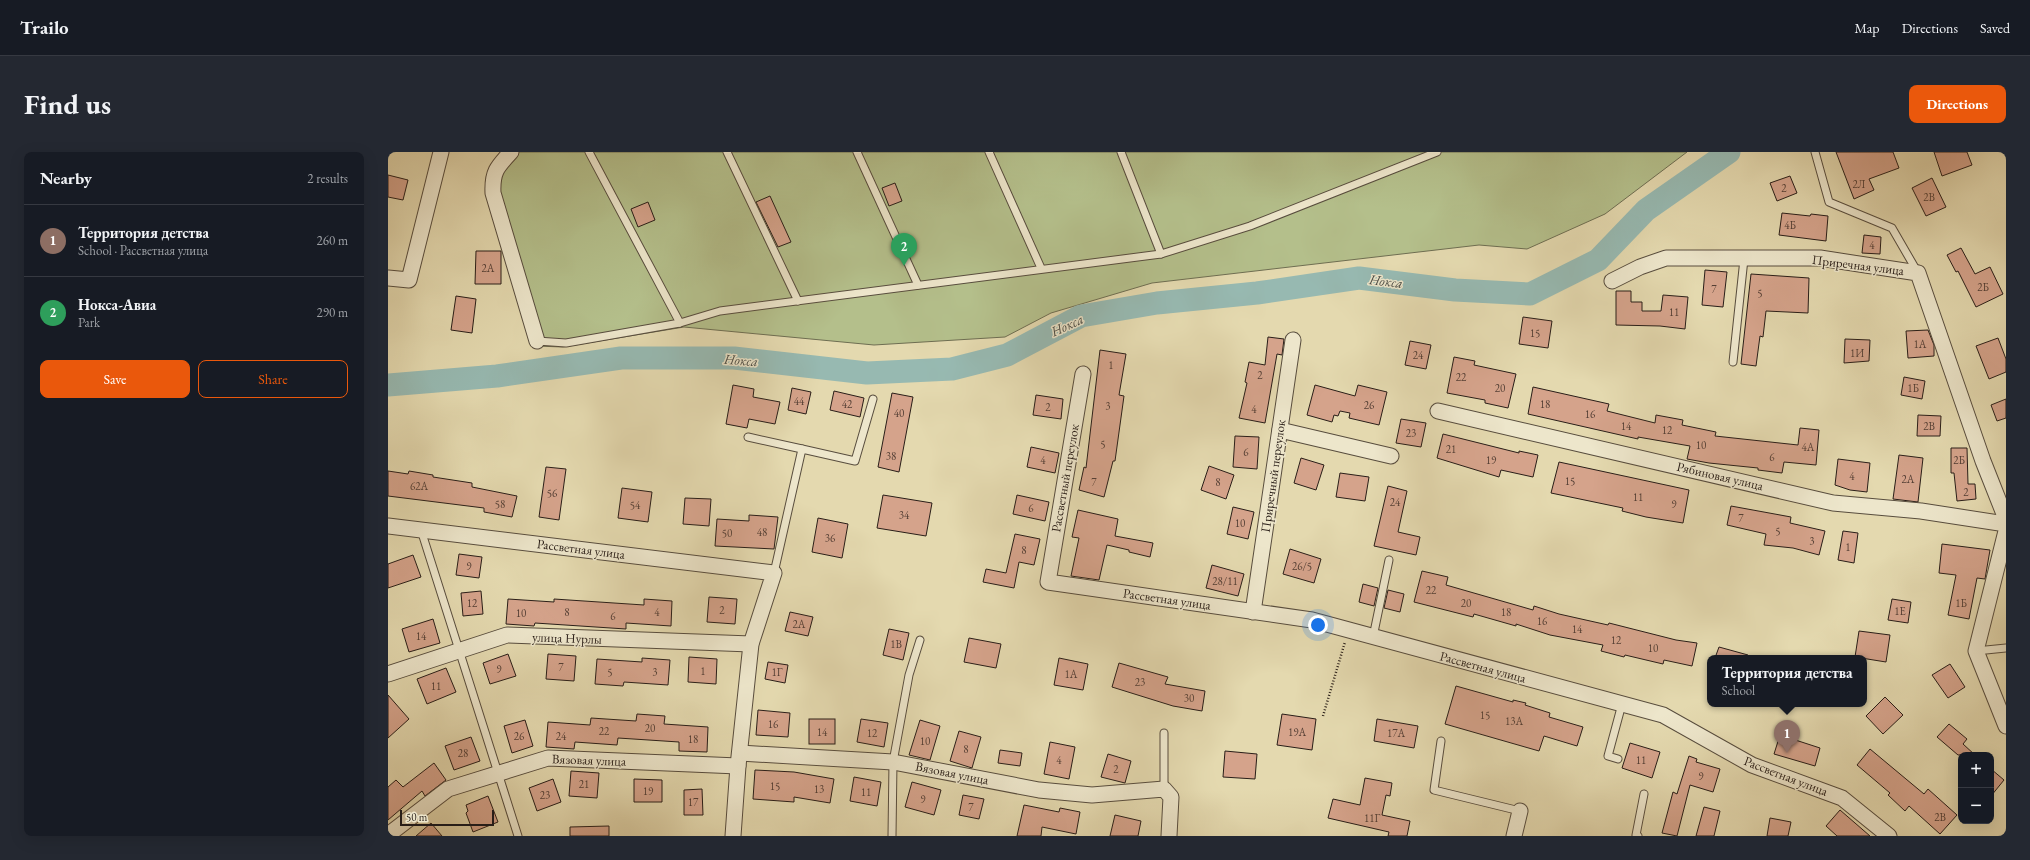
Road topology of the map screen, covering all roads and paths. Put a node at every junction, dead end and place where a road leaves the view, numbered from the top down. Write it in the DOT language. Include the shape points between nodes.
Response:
graph roads {
  1 [pos="441,152"];
  2 [pos="511,152"];
  3 [pos="589,152"];
  4 [pos="727,152"];
  5 [pos="857,152"];
  6 [pos="989,152"];
  7 [pos="1122,152"];
  8 [pos="1437,152"];
  9 [pos="1815,152"];
  10 [pos="1161,254"];
  11 [pos="1744,258"];
  12 [pos="1041,268"];
  13 [pos="1918,273"];
  14 [pos="388,278"];
  15 [pos="1612,281"];
  16 [pos="918,285"];
  17 [pos="798,301"];
  18 [pos="680,323"];
  19 [pos="1293,340"];
  20 [pos="537,341"];
  21 [pos="1733,362"];
  22 [pos="1083,374"];
  23 [pos="873,399"];
  24 [pos="1438,410"];
  25 [pos="1280,430"];
  26 [pos="748,437"];
  27 [pos="802,450"];
  28 [pos="1391,456"];
  29 [pos="2006,519"];
  30 [pos="2006,524"];
  31 [pos="388,526"];
  32 [pos="420,530"];
  33 [pos="2006,531"];
  34 [pos="1389,560"];
  35 [pos="774,573"];
  36 [pos="1048,582"];
  37 [pos="1253,612"];
  38 [pos="1348,630"];
  39 [pos="1373,637"];
  40 [pos="920,640"];
  41 [pos="751,644"];
  42 [pos="2006,648"];
  43 [pos="458,651"];
  44 [pos="1976,651"];
  45 [pos="388,674"];
  46 [pos="1622,704"];
  47 [pos="1323,716"];
  48 [pos="2006,726"];
  49 [pos="1164,733"];
  50 [pos="1441,741"];
  51 [pos="739,759"];
  52 [pos="1618,759"];
  53 [pos="893,762"];
  54 [pos="499,773"];
  55 [pos="1164,789"];
  56 [pos="1644,794"];
  57 [pos="1520,811"];
  58 [pos="388,835"];
  59 [pos="518,836"];
  60 [pos="733,836"];
  61 [pos="892,836"];
  62 [pos="1169,836"];
  63 [pos="1514,836"];
  64 [pos="1638,836"];
  65 [pos="1889,836"];
  1 -- 14 [label="street" via="409,280"];
  2 -- 20 [label="street" via="497,167 492,178 493,193"];
  3 -- 18 [label="lane"];
  4 -- 17 [label="lane"];
  5 -- 16 [label="lane"];
  6 -- 12 [label="lane"];
  7 -- 10 [label="lane"];
  8 -- 10 [label="lane" via="1250,226"];
  9 -- 13 [label="lane" via="1829,202 1892,228"];
  10 -- 12 [label="lane"];
  11 -- 13 [label="street, Приречная улица" via="1820,258"];
  11 -- 15 [label="street, Приречная улица" via="1666,258"];
  11 -- 21 [label="lane"];
  12 -- 16 [label="lane"];
  13 -- 29 [label="street, Приречная улица" via="1983,461"];
  16 -- 17 [label="lane"];
  17 -- 18 [label="lane" via="720,311"];
  18 -- 20 [label="lane" via="566,343"];
  19 -- 25 [label="street, Приречный переулок"];
  22 -- 36 [label="street, Рассветный переулок"];
  23 -- 27 [label="lane" via="855,461"];
  24 -- 30 [label="street, Рябиновая улица" via="1833,503 1921,510"];
  25 -- 28 [label="street"];
  25 -- 37 [label="street, Приречный переулок"];
  26 -- 27 [label="lane"];
  27 -- 35 [label="lane"];
  31 -- 32 [label="street, Рассветная улица"];
  32 -- 35 [label="street, Рассветная улица"];
  32 -- 43 [label="lane"];
  33 -- 44 [label="street"];
  34 -- 39 [label="lane"];
  35 -- 41 [label="street"];
  36 -- 37 [label="street, Рассветная улица"];
  37 -- 38 [label="street, Рассветная улица" via="1312,620"];
  38 -- 39 [label="street, Рассветная улица"];
  38 -- 47 [label="path"];
  39 -- 46 [label="street, Рассветная улица"];
  40 -- 53 [label="lane" via="909,675"];
  41 -- 43 [label="street, улица Нурлы" via="506,636"];
  41 -- 51 [label="street"];
  42 -- 44 [label="lane"];
  43 -- 45 [label="street, улица Нурлы"];
  43 -- 54 [label="lane"];
  44 -- 48 [label="street"];
  46 -- 52 [label="lane" via="1608,756"];
  46 -- 65 [label="street, Рассветная улица" via="1663,715 1752,765 1842,798"];
  49 -- 55 [label="lane"];
  50 -- 57 [label="lane" via="1434,790"];
  51 -- 53 [label="street, Вязовая улица"];
  51 -- 54 [label="street, Вязовая улица" via="548,758"];
  51 -- 60 [label="street"];
  53 -- 55 [label="street, Вязовая улица" via="1039,790 1092,794"];
  53 -- 61 [label="lane"];
  54 -- 58 [label="street, Вязовая улица" via="448,790"];
  54 -- 59 [label="lane"];
  55 -- 62 [label="street" via="1172,797"];
  56 -- 64 [label="lane" via="1636,835"];
  57 -- 63 [label="street"];
}
